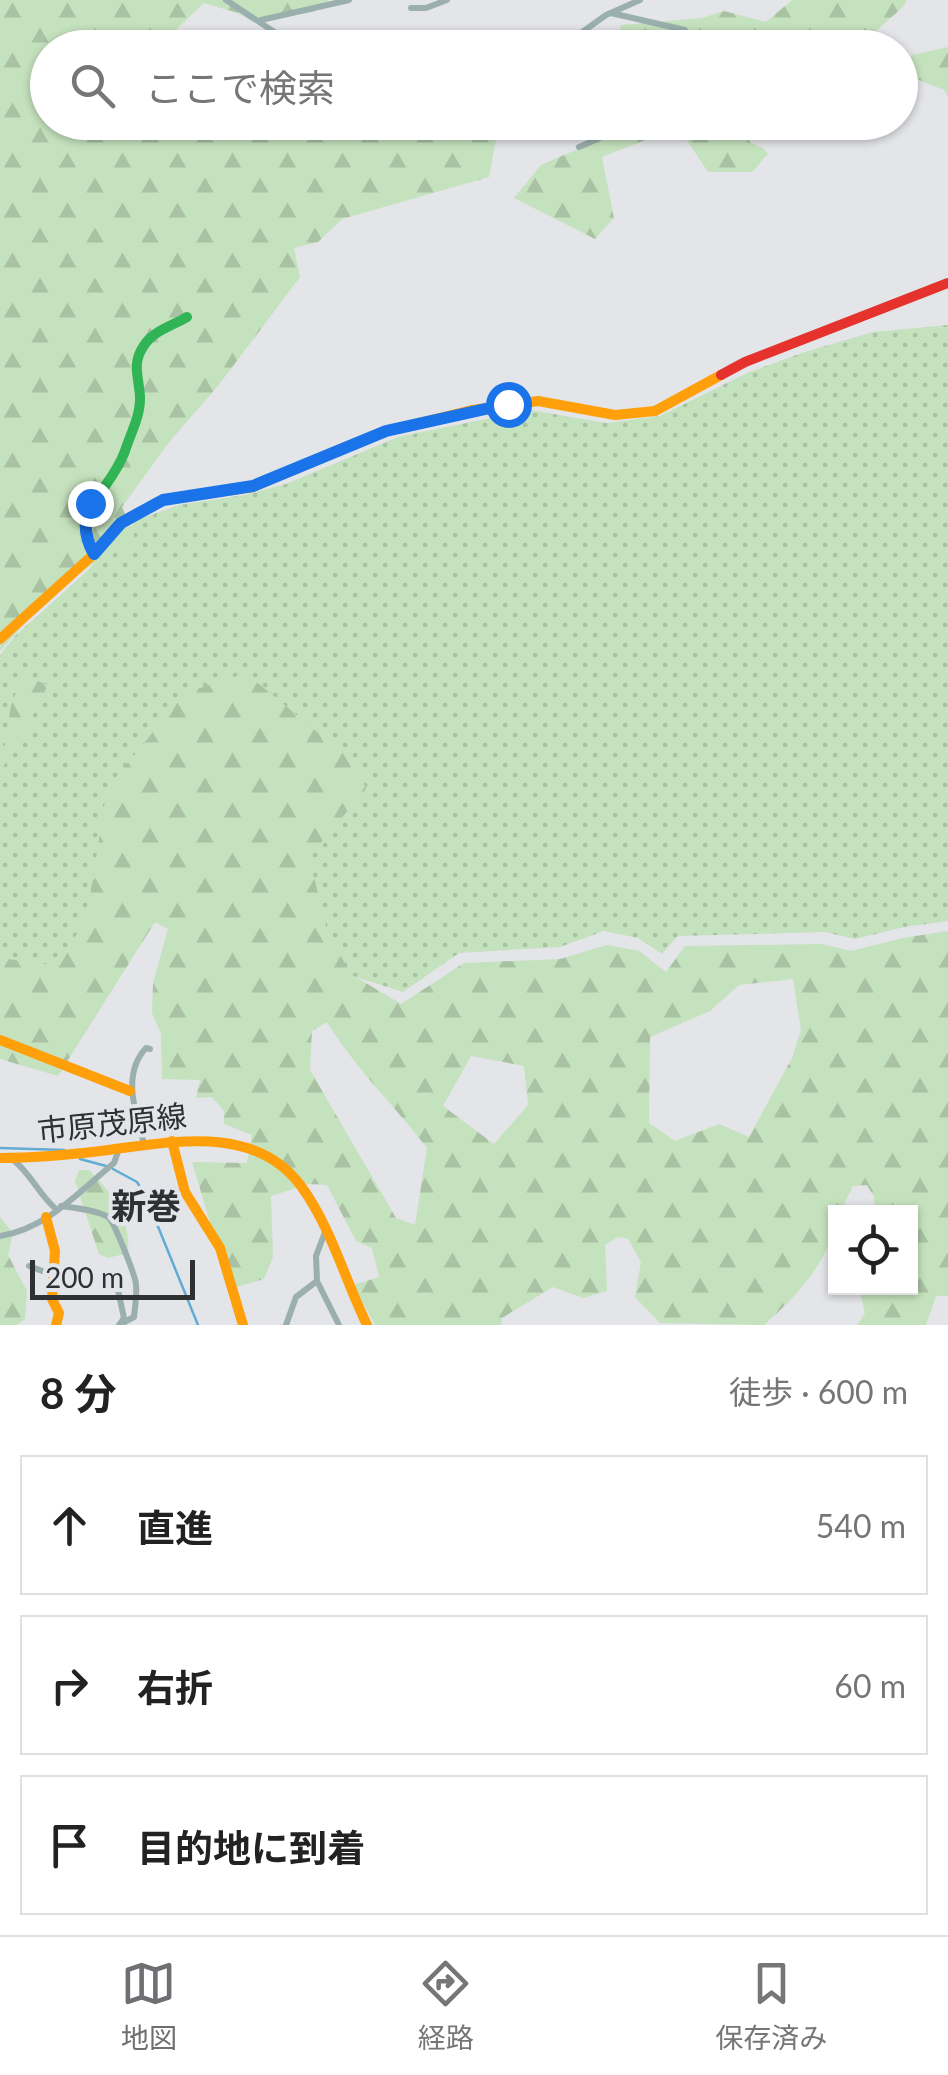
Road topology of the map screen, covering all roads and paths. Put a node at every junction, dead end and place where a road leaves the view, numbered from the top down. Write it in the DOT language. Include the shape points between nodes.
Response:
graph roads {
  1 [pos="226,0"];
  2 [pos="349,0"];
  3 [pos="446,0"];
  4 [pos="640,0"];
  5 [pos="425,4"];
  6 [pos="411,8"];
  7 [pos="612,13"];
  8 [pos="260,20"];
  9 [pos="273,30"];
  10 [pos="587,30"];
  11 [pos="684,30"];
  12 [pos="595,140"];
  13 [pos="579,147"];
  14 [pos="948,283"];
  15 [pos="188,317"];
  16 [pos="94,554"];
  17 [pos="0,639"];
  18 [pos="0,1040"];
  19 [pos="150,1048"];
  20 [pos="130,1091"];
  21 [pos="172,1141"];
  22 [pos="144,1144"];
  23 [pos="119,1149"];
  24 [pos="6,1158"];
  25 [pos="58,1208"];
  26 [pos="46,1218"];
  27 [pos="325,1232"];
  28 [pos="0,1236"];
  29 [pos="29,1266"];
  30 [pos="54,1275"];
  31 [pos="317,1280"];
  32 [pos="118,1290"];
  33 [pos="56,1325"];
  34 [pos="119,1325"];
  35 [pos="244,1325"];
  36 [pos="286,1325"];
  37 [pos="339,1325"];
  38 [pos="367,1325"];
  1 -- 8 [label="street"];
  2 -- 8 [label="street"];
  3 -- 5 [label="street"];
  4 -- 7 [label="street"];
  5 -- 6 [label="street"];
  7 -- 10 [label="street"];
  7 -- 11 [label="street"];
  8 -- 9 [label="street"];
  12 -- 13 [label="street"];
  14 -- 16 [label="street" via="745,362 655,411 615,415 524,402 386,431 253,486 163,500 121,523"];
  15 -- 16 [label="street" via="150,336 138,355 137,414 114,477 84,519"];
  16 -- 17 [label="street"];
  18 -- 20 [label="street"];
  19 -- 20 [label="street" via="142,1051"];
  20 -- 22 [label="street"];
  21 -- 22 [label="street, 市原茂原線"];
  21 -- 27 [label="street, 市原茂原線" via="215,1140 268,1156 299,1183"];
  21 -- 35 [label="street" via="185,1192 220,1248"];
  22 -- 23 [label="street, 市原茂原線"];
  23 -- 24 [label="street, 市原茂原線"];
  23 -- 25 [label="street" via="114,1163"];
  24 -- 25 [label="street"];
  25 -- 26 [label="street"];
  25 -- 34 [label="street" via="94,1212 116,1224 136,1279 134,1317"];
  26 -- 28 [label="street"];
  26 -- 30 [label="street"];
  27 -- 31 [label="street"];
  27 -- 38 [label="street, 市原茂原線"];
  29 -- 30 [label="street"];
  30 -- 33 [label="street"];
  31 -- 36 [label="street" via="296,1297"];
  31 -- 37 [label="street"];
  32 -- 34 [label="street" via="124,1318"];
}
